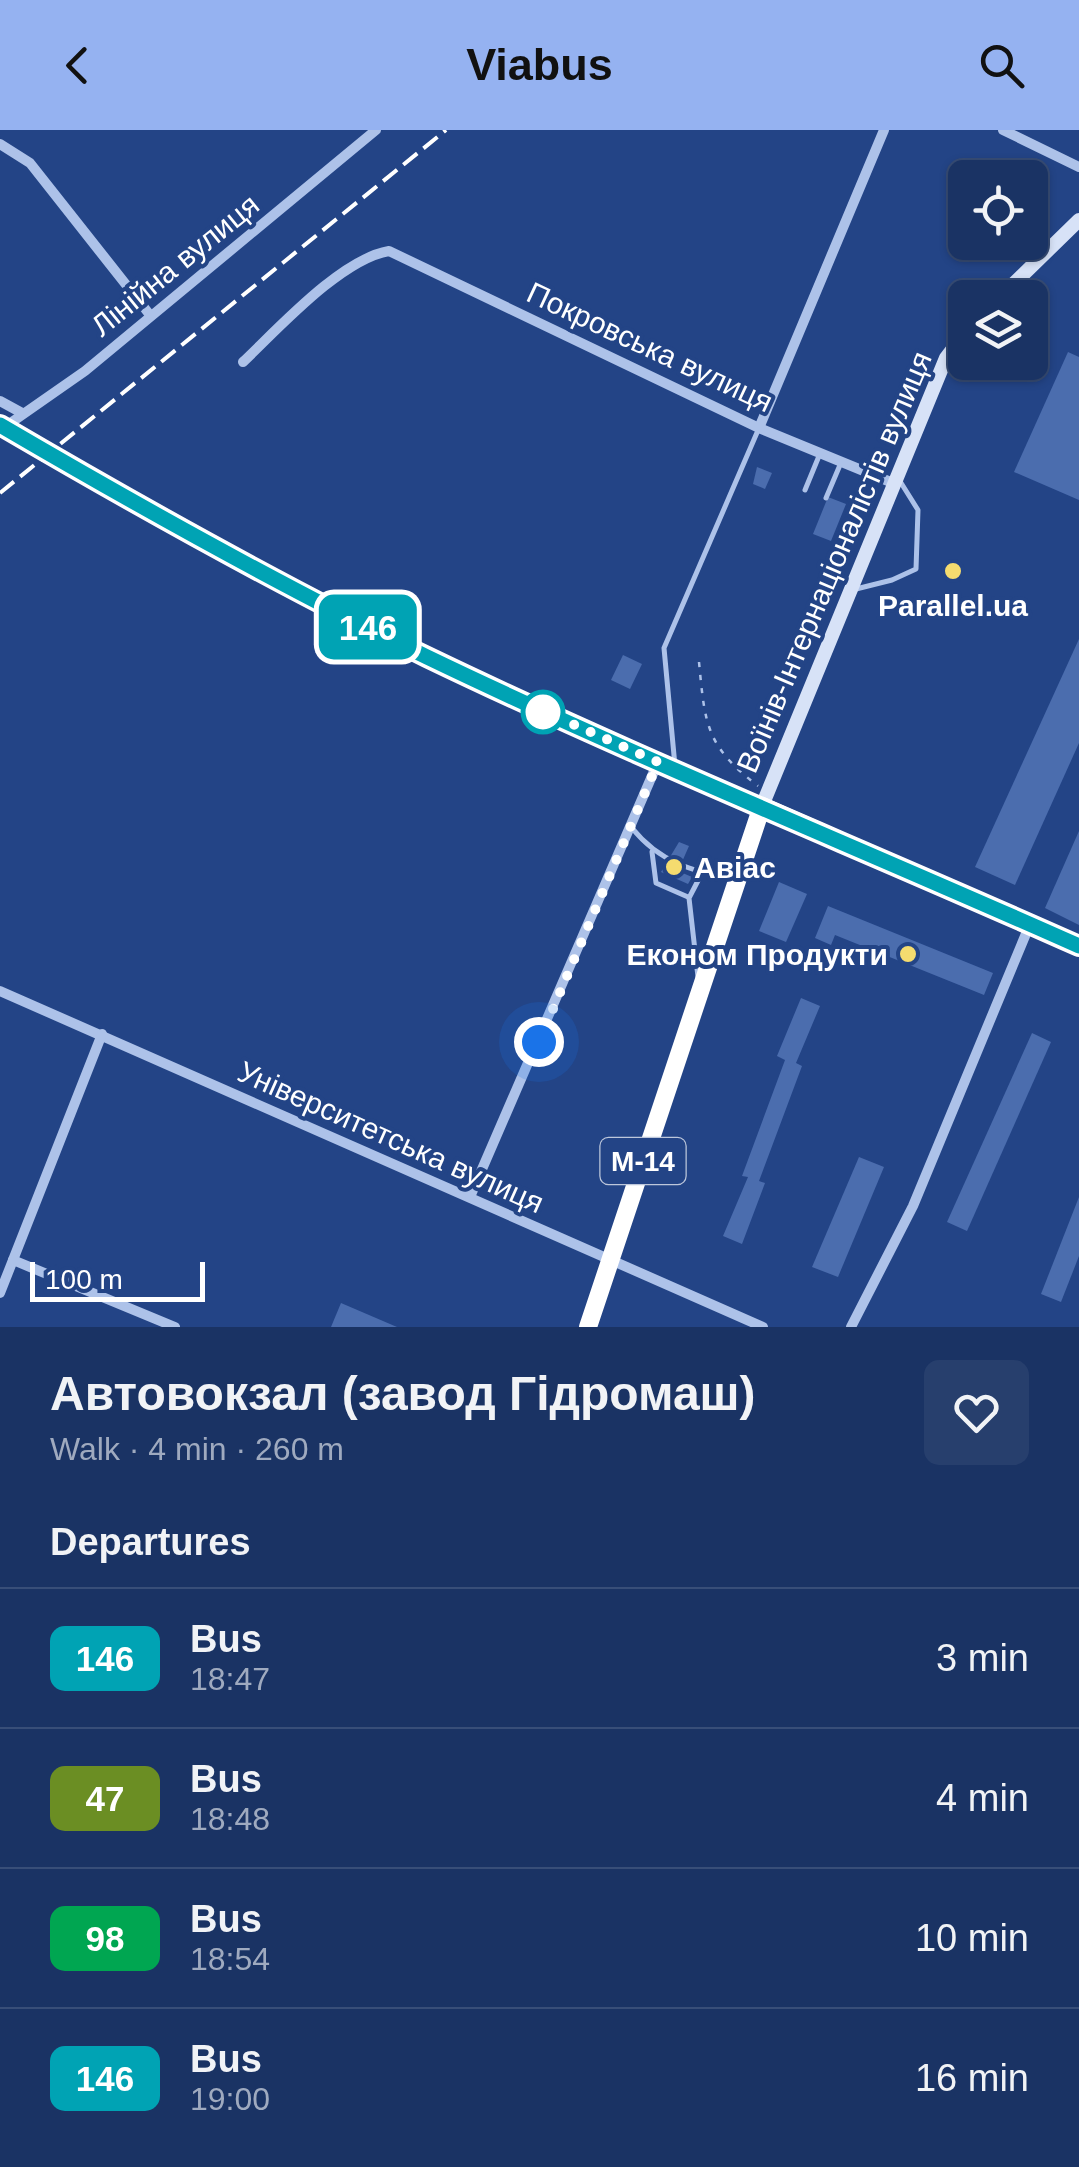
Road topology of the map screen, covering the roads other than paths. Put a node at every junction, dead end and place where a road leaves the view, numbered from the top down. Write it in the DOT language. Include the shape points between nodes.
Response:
graph roads {
  1 [pos="376,130"];
  2 [pos="884,130"];
  3 [pos="1003,130"];
  4 [pos="0,144"];
  5 [pos="1079,167"];
  6 [pos="1079,220"];
  7 [pos="1017,280"];
  8 [pos="150,315"];
  9 [pos="948,355"];
  10 [pos="242,362"];
  11 [pos="0,400"];
  12 [pos="22,413"];
  13 [pos="0,428"];
  14 [pos="759,428"];
  15 [pos="820,453"];
  16 [pos="842,462"];
  17 [pos="894,479"];
  18 [pos="805,490"];
  19 [pos="826,498"];
  20 [pos="849,591"];
  21 [pos="658,762"];
  22 [pos="675,769"];
  23 [pos="764,800"];
  24 [pos="631,827"];
  25 [pos="652,852"];
  26 [pos="702,873"];
  27 [pos="738,880"];
  28 [pos="689,898"];
  29 [pos="1030,924"];
  30 [pos="1079,946"];
  31 [pos="0,991"];
  32 [pos="700,996"];
  33 [pos="102,1034"];
  34 [pos="470,1197"];
  35 [pos="14,1260"];
  36 [pos="609,1261"];
  37 [pos="0,1293"];
  38 [pos="175,1327"];
  39 [pos="588,1327"];
  40 [pos="762,1327"];
  41 [pos="851,1327"];
  1 -- 8 [label="street, Лінійна вулиця"];
  2 -- 14 [label="street"];
  3 -- 5 [label="street"];
  4 -- 8 [label="street" via="30,163"];
  6 -- 7 [label="main road"];
  8 -- 12 [label="street, Лінійна вулиця"];
  9 -- 17 [label="main road, Воїнів-Інтернаціоналістів вулиця"];
  10 -- 14 [label="street, Покровська вулиця" via="316,294 389,250"];
  11 -- 12 [label="street"];
  12 -- 13 [label="street, Лінійна вулиця"];
  13 -- 21 [label="main road, bridge" via="427,657"];
  14 -- 15 [label="street, Покровська вулиця"];
  14 -- 22 [label="lane" via="664,648"];
  15 -- 16 [label="street, Покровська вулиця"];
  15 -- 18 [label="lane"];
  16 -- 17 [label="street, Покровська вулиця"];
  16 -- 19 [label="lane"];
  17 -- 20 [label="main road, Воїнів-Інтернаціоналістів вулиця"];
  17 -- 20 [label="lane" via="918,510 916,568"];
  20 -- 23 [label="main road, Воїнів-Інтернаціоналістів вулиця"];
  21 -- 22 [label="main road"];
  21 -- 24 [label="street"];
  22 -- 23 [label="main road"];
  23 -- 27 [label="highway, Воїнів-Інтернаціоналістів вулиця / М-14"];
  23 -- 29 [label="highway"];
  24 -- 25 [label="lane"];
  24 -- 34 [label="street"];
  25 -- 26 [label="lane"];
  25 -- 28 [label="lane" via="656,883"];
  26 -- 27 [label="lane"];
  26 -- 28 [label="lane"];
  27 -- 32 [label="highway, Воїнів-Інтернаціоналістів вулиця / М-14"];
  28 -- 32 [label="lane"];
  29 -- 30 [label="highway"];
  29 -- 41 [label="street" via="913,1206"];
  31 -- 33 [label="street, Університетська вулиця"];
  32 -- 36 [label="highway, Воїнів-Інтернаціоналістів вулиця / М-14"];
  33 -- 34 [label="street, Університетська вулиця"];
  33 -- 35 [label="street"];
  34 -- 36 [label="street, Університетська вулиця"];
  35 -- 37 [label="street"];
  35 -- 38 [label="street"];
  36 -- 39 [label="highway, Воїнів-Інтернаціоналістів вулиця / М-14"];
  36 -- 40 [label="street, Університетська вулиця"];
}
